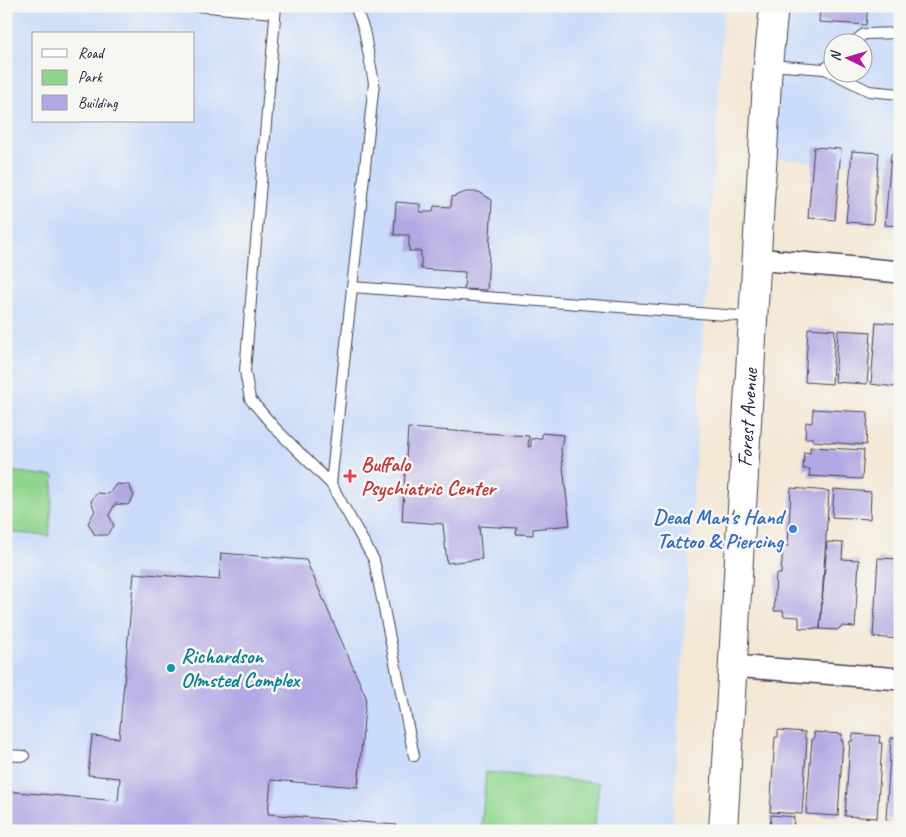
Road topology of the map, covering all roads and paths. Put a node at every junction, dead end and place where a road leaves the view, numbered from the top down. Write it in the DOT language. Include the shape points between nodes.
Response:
graph roads {
  1 [pos="197,6"];
  2 [pos="355,6"];
  3 [pos="774,6"];
  4 [pos="275,10"];
  5 [pos="874,34"];
  6 [pos="900,34"];
  7 [pos="768,65"];
  8 [pos="824,69"];
  9 [pos="851,82"];
  10 [pos="900,94"];
  11 [pos="756,259"];
  12 [pos="900,272"];
  13 [pos="352,287"];
  14 [pos="753,317"];
  15 [pos="331,484"];
  16 [pos="733,666"];
  17 [pos="900,679"];
  18 [pos="6,755"];
  19 [pos="24,756"];
  20 [pos="414,756"];
  21 [pos="723,831"];
  1 -- 4 [label="lane"];
  2 -- 13 [label="lane" via="364,30 374,83"];
  3 -- 7 [label="street, Forest Avenue"];
  4 -- 15 [label="lane" via="245,371 250,399"];
  5 -- 6 [label="lane"];
  7 -- 8 [label="lane"];
  7 -- 11 [label="street, Forest Avenue"];
  9 -- 10 [label="lane" via="869,91"];
  11 -- 12 [label="street"];
  11 -- 14 [label="street, Forest Avenue"];
  13 -- 14 [label="lane"];
  13 -- 15 [label="lane"];
  14 -- 16 [label="street, Forest Avenue"];
  15 -- 20 [label="lane" via="374,560"];
  16 -- 17 [label="street"];
  16 -- 21 [label="street, Forest Avenue"];
  18 -- 19 [label="lane"];
}
